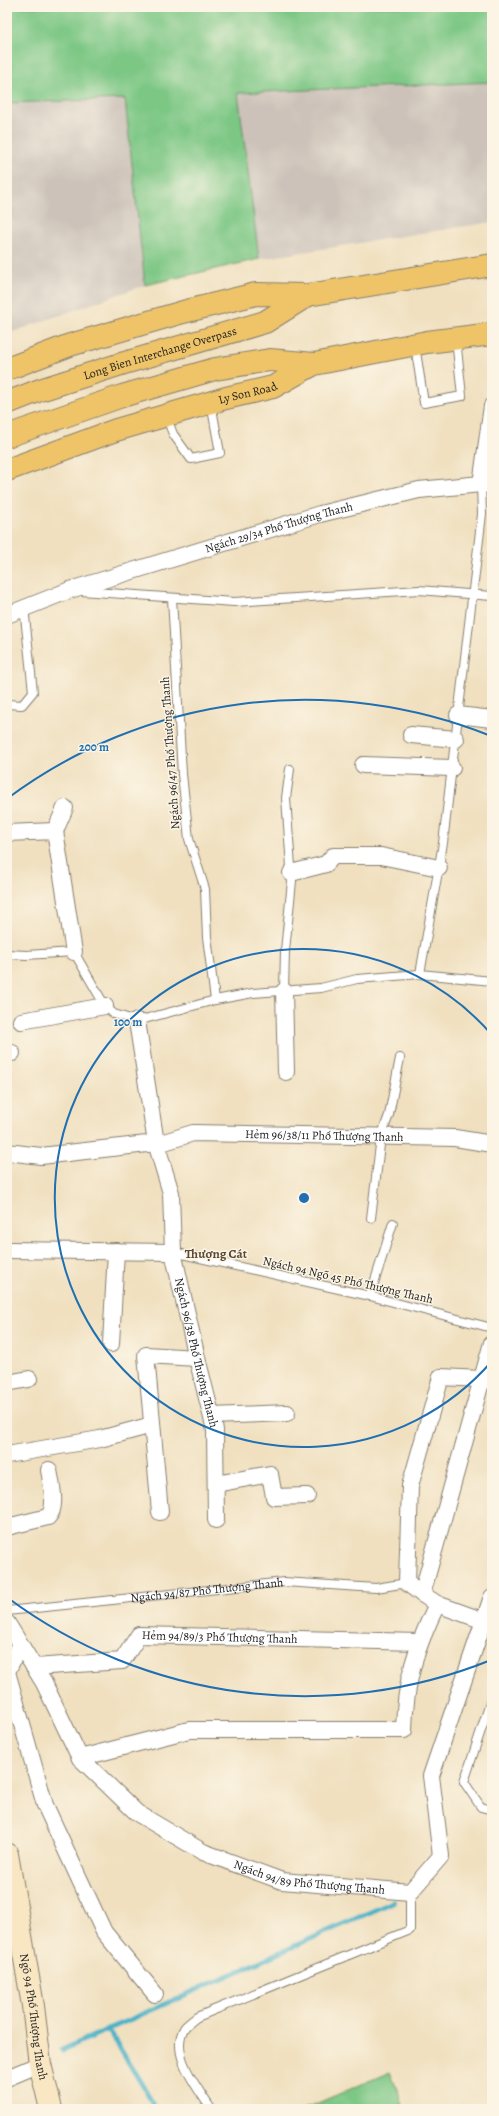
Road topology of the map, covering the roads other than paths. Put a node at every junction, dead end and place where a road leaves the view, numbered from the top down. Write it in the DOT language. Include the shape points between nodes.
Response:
graph roads {
  1 [pos="492,265"];
  2 [pos="308,295"];
  3 [pos="492,334"];
  4 [pos="456,339"];
  5 [pos="415,345"];
  6 [pos="314,364"];
  7 [pos="7,369"];
  8 [pos="211,402"];
  9 [pos="7,403"];
  10 [pos="492,406"];
  11 [pos="166,415"];
  12 [pos="7,436"];
  13 [pos="7,470"];
  14 [pos="487,485"];
  15 [pos="70,590"];
  16 [pos="471,596"];
  17 [pos="492,596"];
  18 [pos="172,598"];
  19 [pos="24,607"];
  20 [pos="7,615"];
  21 [pos="7,704"];
  22 [pos="458,715"];
  23 [pos="492,719"];
  24 [pos="411,735"];
  25 [pos="456,739"];
  26 [pos="364,765"];
  27 [pos="452,768"];
  28 [pos="290,769"];
  29 [pos="65,808"];
  30 [pos="54,831"];
  31 [pos="7,833"];
  32 [pos="439,868"];
  33 [pos="291,873"];
  34 [pos="74,952"];
  35 [pos="7,954"];
  36 [pos="420,974"];
  37 [pos="492,981"];
  38 [pos="284,991"];
  39 [pos="215,1000"];
  40 [pos="105,1006"];
  41 [pos="21,1021"];
  42 [pos="137,1021"];
  43 [pos="400,1058"];
  44 [pos="286,1072"];
  45 [pos="381,1138"];
  46 [pos="157,1144"];
  47 [pos="492,1144"];
  48 [pos="7,1152"];
  49 [pos="371,1218"];
  50 [pos="393,1223"];
  51 [pos="7,1250"];
  52 [pos="116,1251"];
  53 [pos="174,1252"];
  54 [pos="370,1296"];
  55 [pos="492,1328"];
  56 [pos="492,1343"];
  57 [pos="111,1344"];
  58 [pos="197,1358"];
  59 [pos="29,1379"];
  60 [pos="482,1379"];
  61 [pos="7,1383"];
  62 [pos="287,1413"];
  63 [pos="212,1416"];
  64 [pos="152,1425"];
  65 [pos="7,1456"];
  66 [pos="49,1470"];
  67 [pos="216,1484"];
  68 [pos="307,1496"];
  69 [pos="160,1512"];
  70 [pos="216,1520"];
  71 [pos="7,1527"];
  72 [pos="407,1583"];
  73 [pos="422,1594"];
  74 [pos="492,1597"];
  75 [pos="437,1604"];
  76 [pos="7,1611"];
  77 [pos="484,1621"];
  78 [pos="7,1623"];
  79 [pos="419,1642"];
  80 [pos="20,1644"];
  81 [pos="34,1667"];
  82 [pos="492,1697"];
  83 [pos="80,1758"];
  84 [pos="492,1810"];
  85 [pos="7,1854"];
  86 [pos="410,1892"];
  87 [pos="154,1994"];
  88 [pos="40,2064"];
  89 [pos="7,2078"];
  90 [pos="51,2109"];
  91 [pos="211,2109"];
  1 -- 2 [label="highway"];
  2 -- 7 [label="highway" via="256,294 205,306 70,345"];
  2 -- 9 [label="highway, Long Bien Interchange Overpass" via="265,322 69,380"];
  3 -- 4 [label="highway, Ly Son Road"];
  4 -- 5 [label="highway, Ly Son Road"];
  4 -- 5 [label="lane" via="462,396 424,403"];
  5 -- 6 [label="highway, Ly Son Road"];
  6 -- 8 [label="highway, Ly Son Road" via="273,388"];
  6 -- 12 [label="highway" via="270,360 215,370 122,396"];
  8 -- 11 [label="highway, Ly Son Road"];
  8 -- 11 [label="lane" via="220,453 191,459 174,434"];
  10 -- 14 [label="street"];
  11 -- 13 [label="highway, Ly Son Road" via="116,430"];
  14 -- 15 [label="street, Ngách 29/34 Phố Thượng Thanh" via="419,490 320,514"];
  14 -- 16 [label="lane"];
  15 -- 18 [label="lane, Ngách 29/34 Phố Thượng Thanh"];
  15 -- 19 [label="street, Ngách 29/34 Phố Thượng Thanh"];
  16 -- 17 [label="lane, Ngách 29/34 Phố Thượng Thanh"];
  16 -- 18 [label="lane, Ngách 29/34 Phố Thượng Thanh" via="419,590 234,602"];
  16 -- 22 [label="lane"];
  18 -- 39 [label="lane, Ngách 96/47 Phố Thượng Thanh" via="182,774 189,839 205,889 207,937"];
  19 -- 20 [label="street, Ngách 29/34 Phố Thượng Thanh"];
  19 -- 21 [label="lane" via="33,692 22,705"];
  22 -- 23 [label="street"];
  22 -- 25 [label="lane"];
  24 -- 25 [label="street"];
  25 -- 27 [label="lane"];
  26 -- 27 [label="street"];
  27 -- 32 [label="lane"];
  28 -- 33 [label="lane" via="286,798"];
  29 -- 30 [label="street"];
  30 -- 31 [label="street"];
  30 -- 34 [label="street"];
  32 -- 33 [label="street" via="380,856 333,856 326,864"];
  32 -- 36 [label="lane"];
  33 -- 38 [label="lane"];
  34 -- 35 [label="lane"];
  34 -- 40 [label="lane"];
  36 -- 37 [label="lane"];
  36 -- 38 [label="lane" via="357,979 321,988"];
  38 -- 39 [label="lane" via="253,993"];
  38 -- 44 [label="street"];
  39 -- 42 [label="lane"];
  40 -- 41 [label="street"];
  40 -- 42 [label="lane" via="114,1014"];
  42 -- 46 [label="street, Ngách 96/38 Phố Thượng Thanh"];
  43 -- 45 [label="lane" via="389,1115"];
  45 -- 46 [label="street, Hẻm 96/38/11 Phố Thượng Thanh" via="193,1133"];
  45 -- 47 [label="street, Hẻm 96/38/11 Phố Thượng Thanh" via="455,1138"];
  45 -- 49 [label="lane"];
  46 -- 48 [label="street, Hẻm 96/38/11 Phố Thượng Thanh" via="41,1156"];
  46 -- 53 [label="street, Ngách 96/38 Phố Thượng Thanh" via="171,1193"];
  50 -- 54 [label="lane"];
  51 -- 52 [label="street"];
  52 -- 53 [label="street"];
  52 -- 57 [label="street"];
  53 -- 54 [label="lane, Ngách 94 Ngõ 45 Phố Thượng Thanh"];
  53 -- 58 [label="street, Ngách 96/38 Phố Thượng Thanh"];
  54 -- 55 [label="lane, Ngách 94 Ngõ 45 Phố Thượng Thanh"];
  56 -- 60 [label="street"];
  58 -- 63 [label="street, Ngách 96/38 Phố Thượng Thanh"];
  58 -- 64 [label="street" via="146,1355"];
  59 -- 61 [label="street"];
  60 -- 72 [label="street" via="441,1377 410,1486"];
  60 -- 73 [label="street"];
  62 -- 63 [label="street"];
  63 -- 67 [label="street, Ngách 96/38 Phố Thượng Thanh" via="215,1430"];
  64 -- 65 [label="street" via="100,1439"];
  64 -- 69 [label="street"];
  66 -- 71 [label="street" via="53,1499 50,1515"];
  67 -- 68 [label="street" via="270,1474 274,1497"];
  67 -- 70 [label="street, Ngách 96/38 Phố Thượng Thanh"];
  72 -- 73 [label="street"];
  72 -- 76 [label="lane, Ngách 94/87 Phố Thượng Thanh" via="376,1588 284,1582"];
  73 -- 75 [label="street"];
  74 -- 77 [label="street"];
  75 -- 77 [label="street"];
  75 -- 79 [label="street"];
  77 -- 86 [label="street" via="431,1776 441,1856"];
  78 -- 80 [label="street, Ngách 94/89 Phố Thượng Thanh"];
  79 -- 81 [label="street, Hẻm 94/89/3 Phố Thượng Thanh" via="139,1635 122,1661"];
  79 -- 83 [label="street" via="405,1699 404,1730 190,1730"];
  80 -- 81 [label="street, Ngách 94/89 Phố Thượng Thanh"];
  80 -- 87 [label="street" via="7,1672 45,1805 104,1932"];
  81 -- 83 [label="street, Ngách 94/89 Phố Thượng Thanh"];
  82 -- 84 [label="lane" via="464,1782 481,1807"];
  83 -- 86 [label="street, Ngách 94/89 Phố Thượng Thanh" via="137,1813 204,1852 282,1881"];
  85 -- 88 [label="street, Ngõ 94 Phố Thượng Thanh" via="33,2006"];
  86 -- 91 [label="lane" via="410,1930 197,2017 185,2028 180,2046 183,2064"];
  88 -- 89 [label="street"];
  88 -- 90 [label="street, Ngõ 94 Phố Thượng Thanh"];
}
